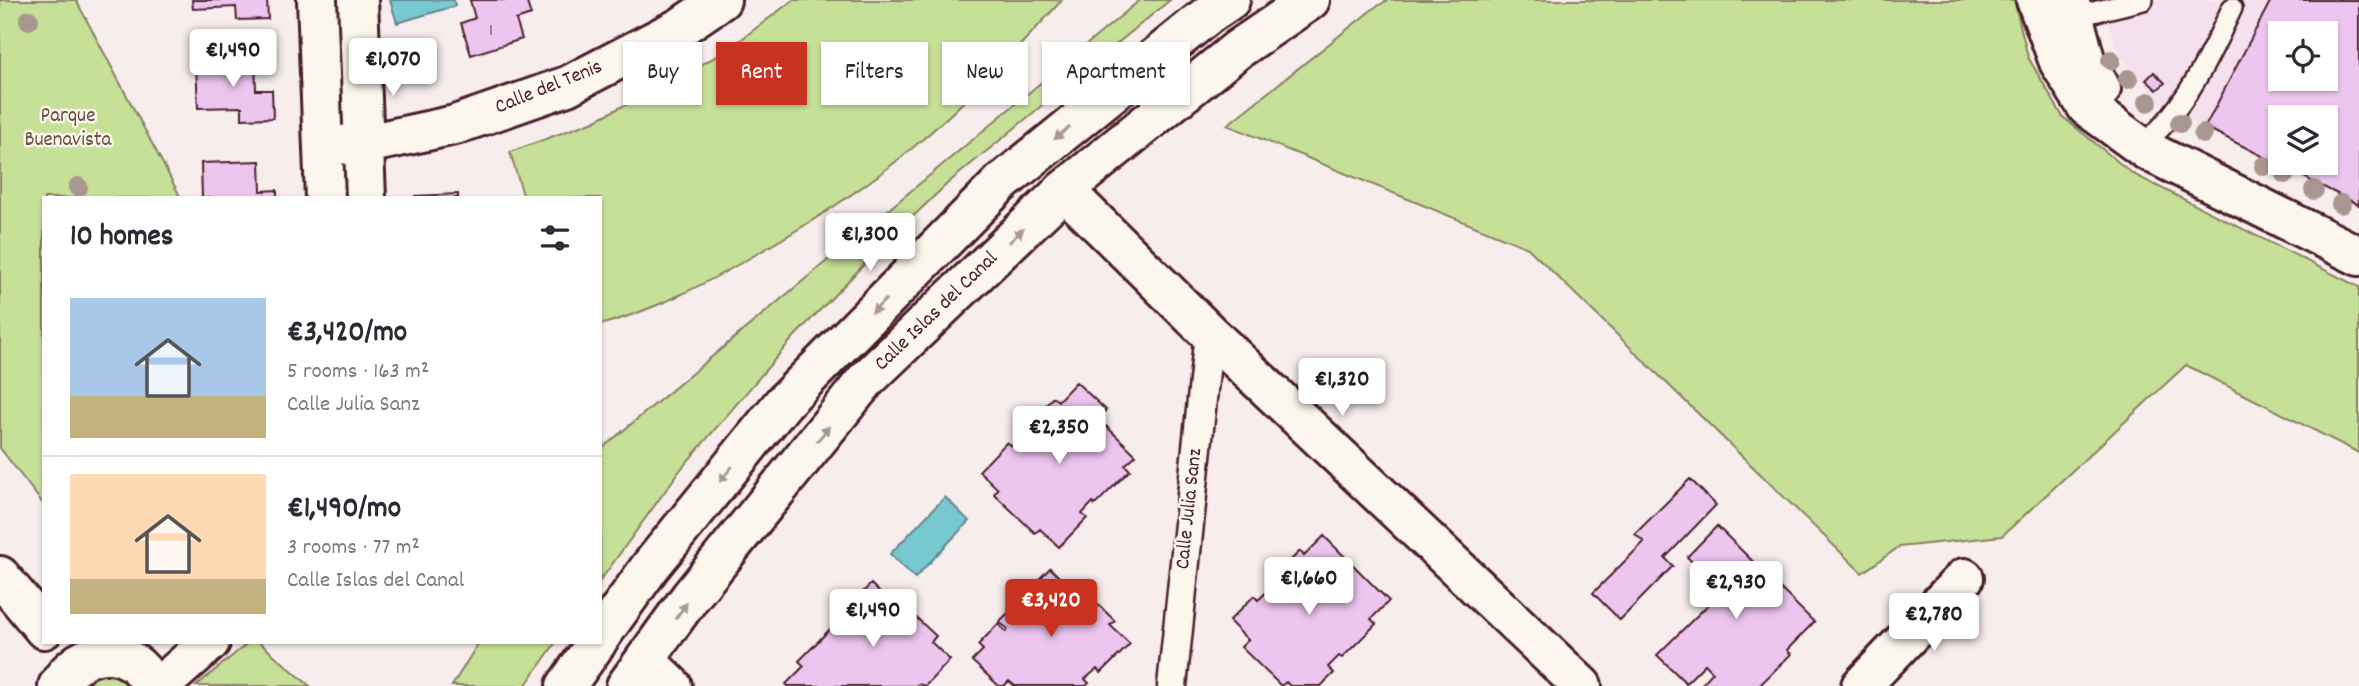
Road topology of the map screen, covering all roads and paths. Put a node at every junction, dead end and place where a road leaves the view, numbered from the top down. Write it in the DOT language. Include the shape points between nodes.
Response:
graph roads {
  1 [pos="317,0"];
  2 [pos="358,0"];
  3 [pos="721,0"];
  4 [pos="1230,0"];
  5 [pos="1310,0"];
  6 [pos="2036,0"];
  7 [pos="2143,0"];
  8 [pos="2064,6"];
  9 [pos="2232,8"];
  10 [pos="366,144"];
  11 [pos="323,145"];
  12 [pos="2144,148"];
  13 [pos="1064,190"];
  14 [pos="325,196"];
  15 [pos="366,196"];
  16 [pos="2359,256"];
  17 [pos="1209,333"];
  18 [pos="0,576"];
  19 [pos="1964,578"];
  20 [pos="42,627"];
  21 [pos="602,635"];
  22 [pos="208,644"];
  23 [pos="596,644"];
  24 [pos="137,650"];
  25 [pos="62,665"];
  26 [pos="636,673"];
  27 [pos="152,686"];
  28 [pos="160,686"];
  29 [pos="566,686"];
  30 [pos="672,686"];
  31 [pos="1172,686"];
  32 [pos="1582,686"];
  33 [pos="1861,686"];
  1 -- 11 [label="street"];
  2 -- 10 [label="street"];
  3 -- 10 [label="street, Calle del Tenis" via="681,27 566,86 455,125"];
  4 -- 21 [label="street, Calle Islas del Canal, one-way" via="1011,174 784,402 650,567"];
  5 -- 13 [label="street, Calle Islas del Canal" via="1237,50"];
  6 -- 12 [label="street" via="2059,62 2087,107"];
  7 -- 8 [label="lane"];
  8 -- 12 [label="street" via="2085,59 2114,112"];
  9 -- 12 [label="lane" via="2185,100"];
  10 -- 11 [label="street, Calle del Tenis"];
  10 -- 15 [label="street"];
  11 -- 14 [label="street"];
  12 -- 16 [label="street"];
  13 -- 17 [label="street"];
  26 -- 13 [label="street, Calle Islas del Canal, one-way" via="691,596 865,382"];
  17 -- 31 [label="street, Calle Julia Sanz"];
  17 -- 32 [label="street"];
  18 -- 20 [label="street"];
  19 -- 33 [label="street"];
  22 -- 28 [label="street"];
  23 -- 29 [label="street"];
  24 -- 25 [label="street"];
  24 -- 27 [label="street" via="139,666"];
  26 -- 30 [label="street"];
}
